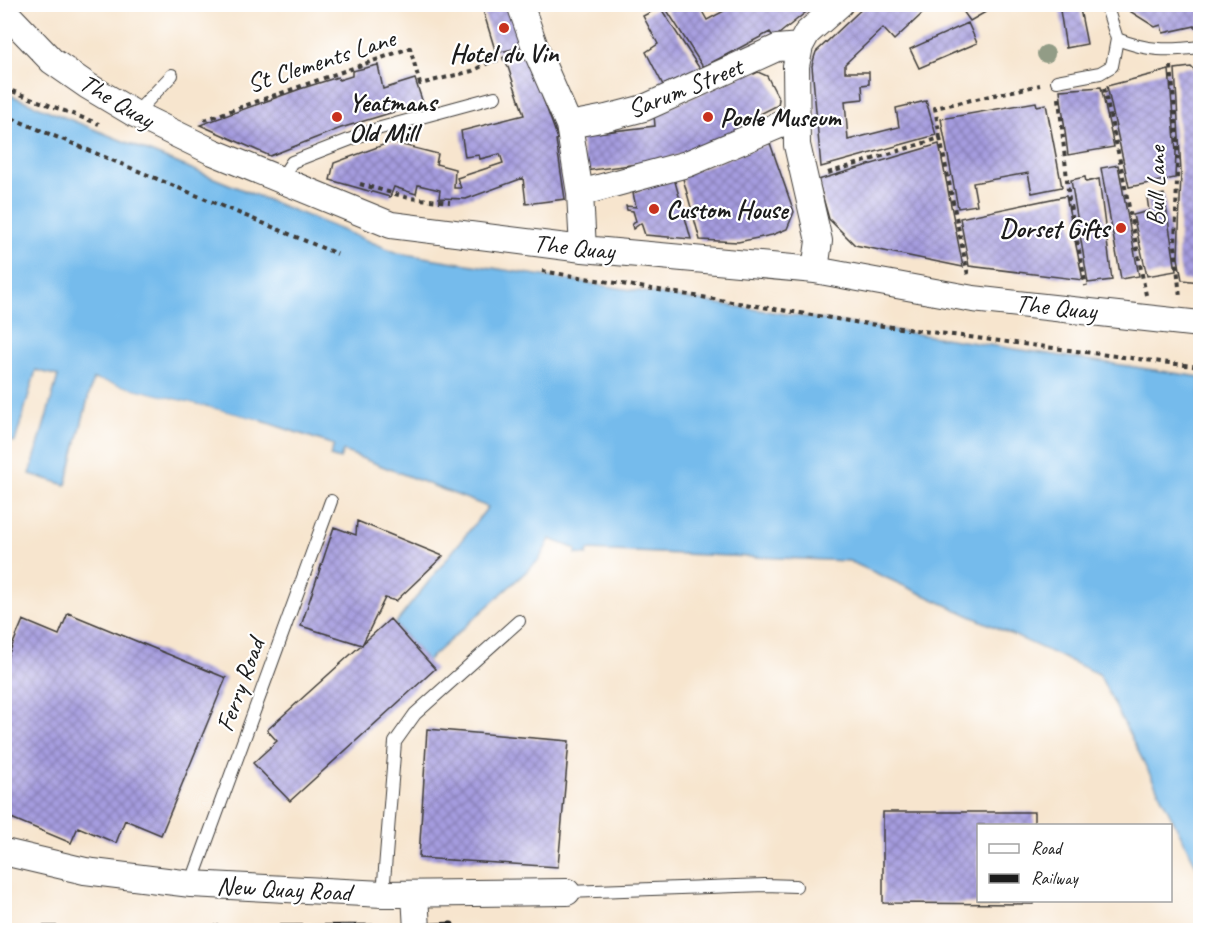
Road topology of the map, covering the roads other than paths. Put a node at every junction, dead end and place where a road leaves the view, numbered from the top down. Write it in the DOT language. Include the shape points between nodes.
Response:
graph roads {
  1 [pos="520,4"];
  2 [pos="840,4"];
  3 [pos="1106,4"];
  4 [pos="4,11"];
  5 [pos="1117,39"];
  6 [pos="800,46"];
  7 [pos="1200,47"];
  8 [pos="172,75"];
  9 [pos="1057,81"];
  10 [pos="495,98"];
  11 [pos="135,114"];
  12 [pos="796,118"];
  13 [pos="569,125"];
  14 [pos="280,180"];
  15 [pos="580,193"];
  16 [pos="584,249"];
  17 [pos="815,270"];
  18 [pos="1191,323"];
  19 [pos="331,501"];
  20 [pos="4,607"];
  21 [pos="519,621"];
  22 [pos="4,625"];
  23 [pos="4,852"];
  24 [pos="191,884"];
  25 [pos="796,886"];
  26 [pos="567,892"];
  27 [pos="383,894"];
  28 [pos="415,894"];
  29 [pos="417,930"];
  1 -- 13 [label="street"];
  2 -- 6 [label="street" via="807,33"];
  3 -- 5 [label="lane"];
  4 -- 11 [label="street, The Quay" via="52,61"];
  5 -- 7 [label="lane" via="1137,47 1170,51"];
  5 -- 9 [label="lane" via="1112,66 1100,73"];
  6 -- 12 [label="street"];
  6 -- 13 [label="street, Sarum Street" via="777,48 644,108"];
  8 -- 11 [label="lane"];
  10 -- 14 [label="lane" via="377,129 292,162"];
  11 -- 14 [label="street, The Quay"];
  12 -- 15 [label="street" via="687,164"];
  12 -- 17 [label="street" via="797,146 819,241"];
  13 -- 15 [label="street"];
  14 -- 16 [label="street, The Quay" via="391,225"];
  15 -- 16 [label="street"];
  16 -- 17 [label="street, The Quay"];
  17 -- 18 [label="street, The Quay" via="973,298"];
  19 -- 24 [label="lane, Ferry Road"];
  20 -- 22 [label="lane"];
  21 -- 27 [label="lane" via="415,714 395,742"];
  23 -- 24 [label="street, New Quay Road" via="85,871"];
  24 -- 27 [label="street, New Quay Road"];
  25 -- 26 [label="lane"];
  26 -- 28 [label="street, New Quay Road"];
  27 -- 28 [label="street, New Quay Road"];
  28 -- 29 [label="street"];
}
